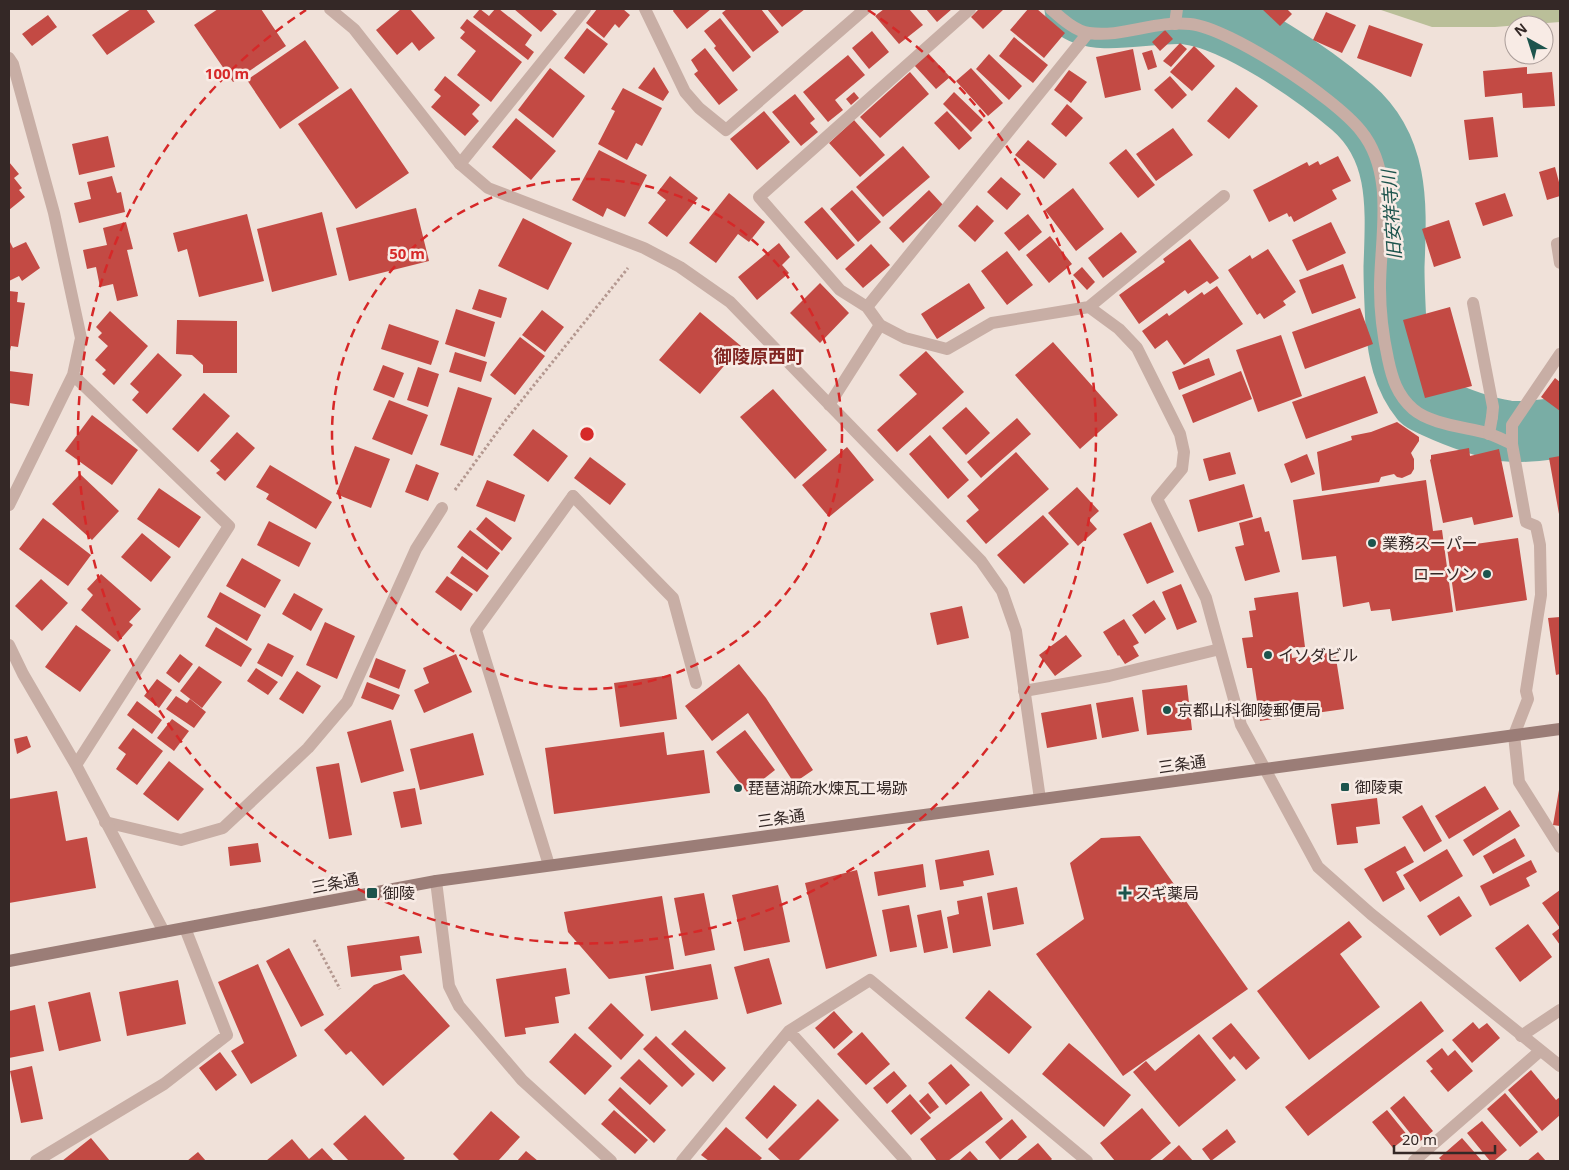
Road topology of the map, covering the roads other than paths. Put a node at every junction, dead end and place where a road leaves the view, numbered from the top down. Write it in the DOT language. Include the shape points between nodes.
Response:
graph roads {
  1 [pos="330,9"];
  2 [pos="584,9"];
  3 [pos="645,9"];
  4 [pos="865,9"];
  5 [pos="970,9"];
  6 [pos="1051,9"];
  7 [pos="1176,18"];
  8 [pos="1088,33"];
  9 [pos="10,63"];
  10 [pos="460,164"];
  11 [pos="1224,196"];
  12 [pos="1560,243"];
  13 [pos="1560,263"];
  14 [pos="1473,303"];
  15 [pos="1089,307"];
  16 [pos="867,308"];
  17 [pos="880,325"];
  18 [pos="1560,354"];
  19 [pos="73,375"];
  20 [pos="829,405"];
  21 [pos="1490,432"];
  22 [pos="1512,436"];
  23 [pos="9,505"];
  24 [pos="442,508"];
  25 [pos="9,645"];
  26 [pos="1220,649"];
  27 [pos="696,683"];
  28 [pos="1024,691"];
  29 [pos="1560,729"];
  30 [pos="1514,735"];
  31 [pos="76,765"];
  32 [pos="1265,769"];
  33 [pos="1040,799"];
  34 [pos="105,822"];
  35 [pos="1560,847"];
  36 [pos="549,865"];
  37 [pos="436,881"];
  38 [pos="185,928"];
  39 [pos="164,932"];
  40 [pos="9,961"];
  41 [pos="1560,1010"];
  42 [pos="789,1031"];
  43 [pos="1521,1036"];
  44 [pos="1540,1051"];
  45 [pos="1560,1066"];
  46 [pos="36,1161"];
  47 [pos="611,1161"];
  48 [pos="682,1161"];
  49 [pos="906,1161"];
  50 [pos="1085,1161"];
  51 [pos="1414,1161"];
  1 -- 10 [label="street" via="354,29"];
  2 -- 10 [label="street"];
  3 -- 4 [label="street" via="685,92 726,130"];
  5 -- 16 [label="street" via="759,197 840,290"];
  6 -- 8 [label="street" via="1064,21"];
  7 -- 8 [label="street" via="1123,31"];
  7 -- 21 [label="street" via="1203,26 1254,51 1308,86 1360,129 1372,149 1383,191 1380,290 1384,341 1392,379 1404,400 1424,416"];
  8 -- 16 [label="street"];
  9 -- 19 [label="street" via="54,213 81,338"];
  10 -- 20 [label="street" via="488,188 644,248 680,268 730,302"];
  11 -- 15 [label="street"];
  12 -- 13 [label="street" via="1557,244"];
  14 -- 21 [label="street" via="1493,407"];
  15 -- 17 [label="street" via="992,322 947,349 905,338"];
  15 -- 26 [label="street" via="1120,330 1137,348 1180,434 1184,452 1182,469 1157,499 1206,598"];
  16 -- 17 [label="street"];
  17 -- 20 [label="street"];
  18 -- 22 [label="street"];
  19 -- 23 [label="street"];
  19 -- 31 [label="street" via="229,526"];
  20 -- 28 [label="street" via="981,561 1002,591 1016,631"];
  21 -- 22 [label="street"];
  22 -- 30 [label="street" via="1526,522 1536,526 1540,545 1541,595 1526,691 1528,699"];
  24 -- 34 [label="street" via="416,549 347,702 308,748 223,828 181,840"];
  25 -- 31 [label="street"];
  26 -- 28 [label="street" via="1109,676"];
  26 -- 32 [label="street" via="1241,725"];
  27 -- 36 [label="street" via="673,598 573,496 476,630"];
  28 -- 33 [label="street"];
  29 -- 30 [label="main road, 三条通"];
  30 -- 32 [label="main road, 三条通"];
  30 -- 35 [label="street" via="1519,782"];
  31 -- 34 [label="street"];
  32 -- 33 [label="main road, 三条通"];
  32 -- 43 [label="street" via="1318,867"];
  33 -- 36 [label="main road, 三条通"];
  34 -- 39 [label="street"];
  36 -- 37 [label="main road, 三条通"];
  37 -- 38 [label="main road, 三条通"];
  37 -- 47 [label="street" via="449,986 460,1006 522,1080"];
  38 -- 39 [label="main road, 三条通"];
  38 -- 46 [label="street" via="227,1035 164,1084"];
  39 -- 40 [label="main road, 三条通"];
  41 -- 43 [label="street"];
  42 -- 48 [label="street"];
  42 -- 49 [label="street"];
  42 -- 50 [label="street" via="870,980"];
  43 -- 44 [label="street"];
  44 -- 45 [label="street"];
  44 -- 51 [label="street"];
}
